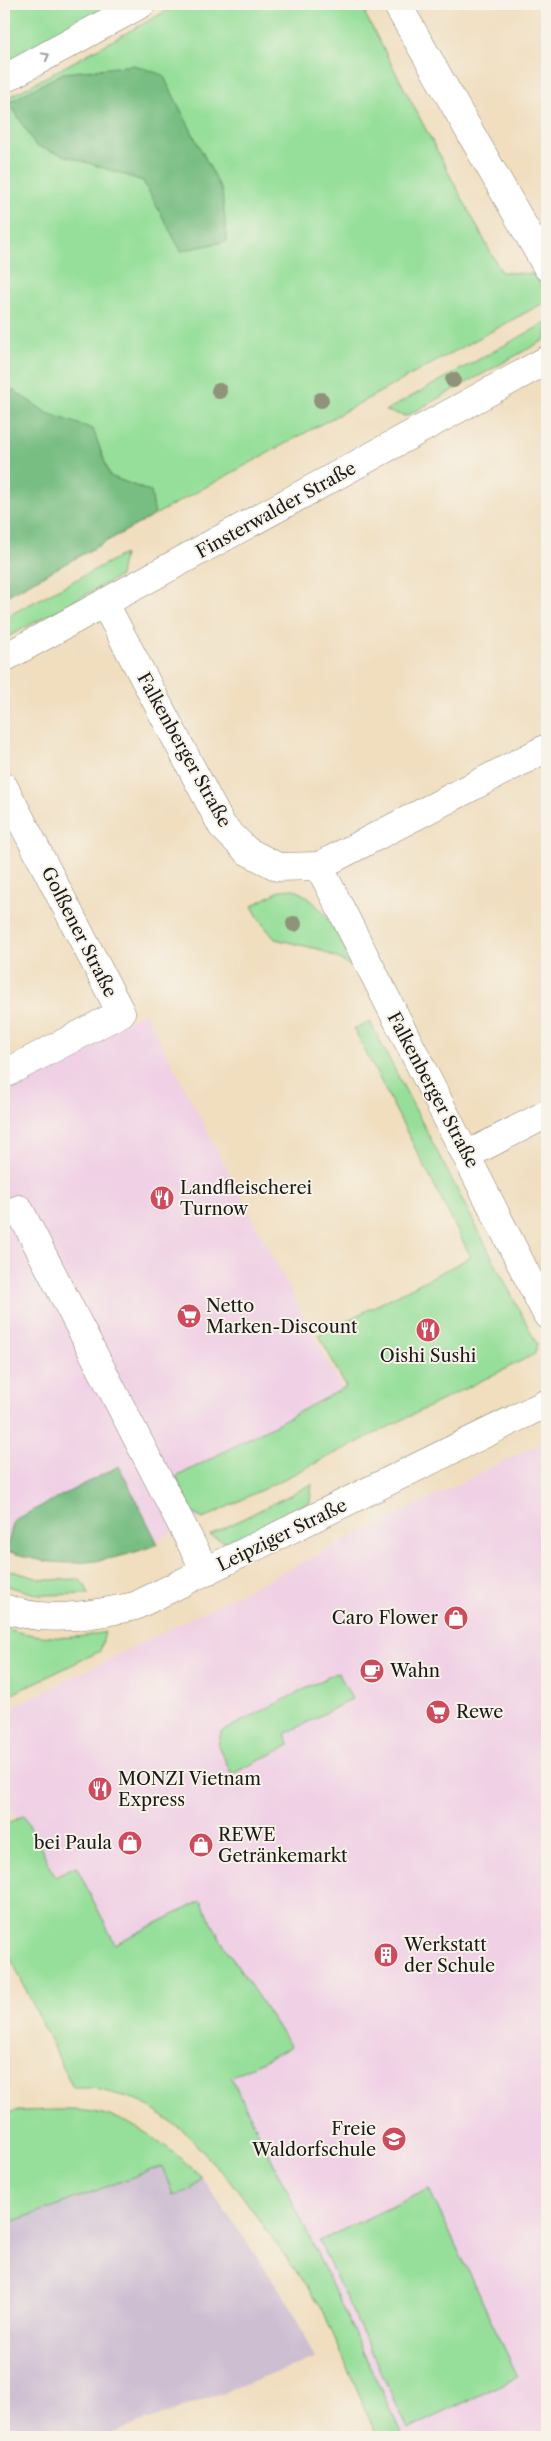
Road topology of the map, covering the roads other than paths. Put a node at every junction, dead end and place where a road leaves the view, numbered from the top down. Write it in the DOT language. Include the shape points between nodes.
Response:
graph roads {
  1 [pos="141,4"];
  2 [pos="397,4"];
  3 [pos="4,80"];
  4 [pos="547,266"];
  5 [pos="547,360"];
  6 [pos="105,604"];
  7 [pos="4,658"];
  8 [pos="547,748"];
  9 [pos="4,787"];
  10 [pos="319,866"];
  11 [pos="4,1074"];
  12 [pos="547,1114"];
  13 [pos="467,1156"];
  14 [pos="4,1216"];
  15 [pos="547,1314"];
  16 [pos="547,1403"];
  17 [pos="206,1572"];
  18 [pos="4,1608"];
  3 -- 1 [label="street, one-way"];
  2 -- 4 [label="street"];
  5 -- 6 [label="street, Finsterwalder Straße"];
  6 -- 7 [label="street, Finsterwalder Straße"];
  6 -- 10 [label="street, Falkenberger Straße" via="222,826 247,851 278,867"];
  8 -- 10 [label="street, Falkenberger Straße"];
  9 -- 11 [label="street, Golßener Straße" via="121,1013"];
  10 -- 13 [label="street, Falkenberger Straße"];
  12 -- 13 [label="street"];
  13 -- 15 [label="street, Falkenberger Straße"];
  14 -- 17 [label="street" via="19,1209"];
  16 -- 17 [label="street, Leipziger Straße"];
  17 -- 18 [label="street, Leipziger Straße" via="135,1606 105,1613 73,1616 18,1614"];
}
